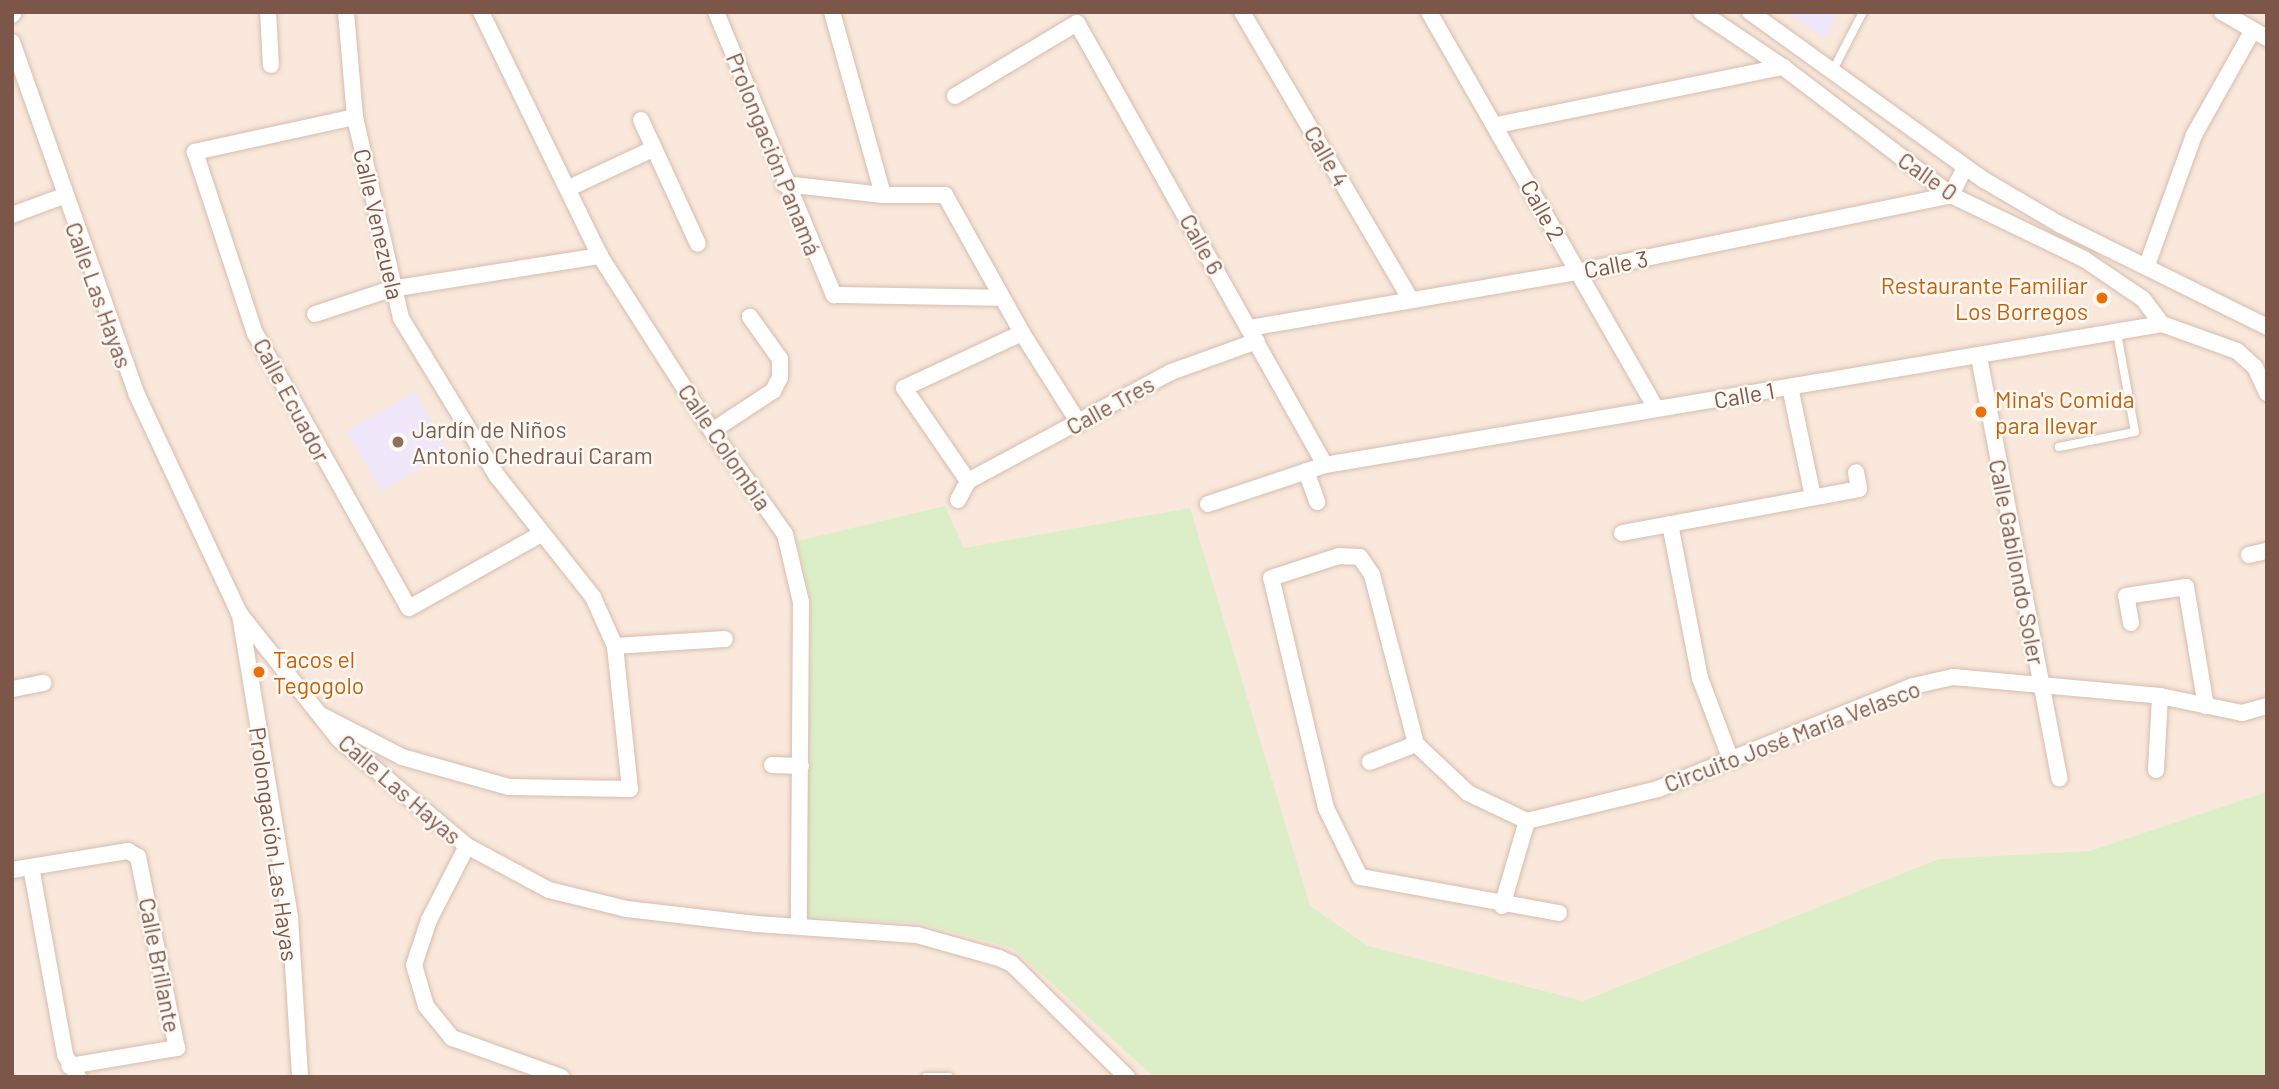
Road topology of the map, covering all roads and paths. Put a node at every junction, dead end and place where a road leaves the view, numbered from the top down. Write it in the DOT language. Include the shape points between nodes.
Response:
graph roads {
  1 [pos="268,12"];
  2 [pos="346,12"];
  3 [pos="481,12"];
  4 [pos="716,12"];
  5 [pos="832,12"];
  6 [pos="1242,12"];
  7 [pos="1429,12"];
  8 [pos="1701,12"];
  9 [pos="1750,12"];
  10 [pos="1863,12"];
  11 [pos="2222,12"];
  12 [pos="1078,18"];
  13 [pos="2260,34"];
  14 [pos="12,42"];
  15 [pos="271,65"];
  16 [pos="1783,67"];
  17 [pos="1833,70"];
  18 [pos="955,96"];
  19 [pos="355,117"];
  20 [pos="641,120"];
  21 [pos="1497,125"];
  22 [pos="651,150"];
  23 [pos="1965,168"];
  24 [pos="784,184"];
  25 [pos="569,188"];
  26 [pos="883,195"];
  27 [pos="1951,195"];
  28 [pos="64,197"];
  29 [pos="12,215"];
  30 [pos="698,244"];
  31 [pos="600,256"];
  32 [pos="2147,265"];
  33 [pos="1577,272"];
  34 [pos="391,289"];
  35 [pos="1002,298"];
  36 [pos="1411,300"];
  37 [pos="315,314"];
  38 [pos="750,317"];
  39 [pos="2162,324"];
  40 [pos="2267,327"];
  41 [pos="1022,333"];
  42 [pos="2116,333"];
  43 [pos="1253,334"];
  44 [pos="1979,357"];
  45 [pos="1790,387"];
  46 [pos="2267,393"];
  47 [pos="1657,409"];
  48 [pos="1079,423"];
  49 [pos="712,431"];
  50 [pos="2059,447"];
  51 [pos="1325,465"];
  52 [pos="1306,471"];
  53 [pos="1858,480"];
  54 [pos="968,481"];
  55 [pos="1813,497"];
  56 [pos="958,500"];
  57 [pos="1317,502"];
  58 [pos="1208,504"];
  59 [pos="1670,524"];
  60 [pos="1622,533"];
  61 [pos="541,534"];
  62 [pos="2267,551"];
  63 [pos="2249,555"];
  64 [pos="239,613"];
  65 [pos="2131,623"];
  66 [pos="725,639"];
  67 [pos="615,646"];
  68 [pos="43,683"];
  69 [pos="2040,684"];
  70 [pos="12,689"];
  71 [pos="2160,696"];
  72 [pos="2206,706"];
  73 [pos="2267,706"];
  74 [pos="321,715"];
  75 [pos="1416,744"];
  76 [pos="1731,760"];
  77 [pos="1370,762"];
  78 [pos="772,765"];
  79 [pos="802,766"];
  80 [pos="2156,769"];
  81 [pos="2059,778"];
  82 [pos="1527,821"];
  83 [pos="467,846"];
  84 [pos="31,867"];
  85 [pos="12,870"];
  86 [pos="1502,906"];
  87 [pos="1559,913"];
  88 [pos="799,926"];
  89 [pos="74,1071"];
  90 [pos="300,1077"];
  91 [pos="561,1077"];
  92 [pos="926,1077"];
  93 [pos="949,1077"];
  94 [pos="1127,1077"];
  1 -- 15 [label="street"];
  2 -- 19 [label="street, Calle Venezuela"];
  3 -- 25 [label="street, Calle Colombia"];
  4 -- 24 [label="street, Prolongación Panamá"];
  5 -- 26 [label="street"];
  6 -- 36 [label="street, Calle 4"];
  7 -- 21 [label="street, Calle 2"];
  8 -- 16 [label="street, Calle 0"];
  9 -- 17 [label="street"];
  10 -- 17 [label="lane"];
  11 -- 13 [label="street"];
  12 -- 18 [label="street"];
  12 -- 43 [label="street, Calle 6"];
  13 -- 32 [label="street" via="2194,135"];
  14 -- 28 [label="street, Calle Las Hayas"];
  16 -- 21 [label="street"];
  16 -- 27 [label="street, Calle 0"];
  17 -- 23 [label="street"];
  19 -- 34 [label="street, Calle Venezuela"];
  19 -- 61 [label="street, Calle Ecuador" via="195,152 255,333 272,371 409,608"];
  20 -- 22 [label="street"];
  21 -- 33 [label="street, Calle 2"];
  22 -- 25 [label="street"];
  22 -- 30 [label="street"];
  23 -- 27 [label="street"];
  23 -- 32 [label="street" via="2059,224"];
  24 -- 26 [label="street"];
  24 -- 35 [label="street, Prolongación Panamá" via="834,295"];
  25 -- 31 [label="street, Calle Colombia"];
  26 -- 35 [label="street" via="945,195"];
  27 -- 33 [label="street, Calle 3"];
  27 -- 39 [label="street, Calle 0" via="2084,259 2143,299"];
  28 -- 29 [label="street"];
  28 -- 64 [label="street, Calle Las Hayas" via="136,395"];
  31 -- 34 [label="street"];
  31 -- 49 [label="street, Calle Colombia"];
  32 -- 40 [label="street"];
  33 -- 36 [label="street, Calle 3"];
  33 -- 47 [label="street, Calle 2"];
  34 -- 37 [label="street"];
  34 -- 61 [label="street, Calle Venezuela" via="401,318 497,476"];
  35 -- 41 [label="street"];
  36 -- 43 [label="street, Calle 3"];
  38 -- 49 [label="street" via="780,359 780,377 773,391"];
  39 -- 42 [label="street, Calle 1"];
  39 -- 46 [label="street" via="2237,351 2255,367"];
  41 -- 48 [label="street"];
  41 -- 54 [label="street" via="904,388"];
  42 -- 44 [label="street, Calle 1"];
  42 -- 50 [label="lane" via="2134,432"];
  43 -- 48 [label="street, Calle Tres" via="1171,372"];
  43 -- 51 [label="street, Calle 6"];
  44 -- 45 [label="street, Calle 1"];
  44 -- 69 [label="street, Calle Gabilondo Soler"];
  45 -- 47 [label="street, Calle 1"];
  45 -- 55 [label="street"];
  47 -- 51 [label="street, Calle 1"];
  48 -- 54 [label="street, Calle Tres"];
  49 -- 79 [label="street, Calle Colombia" via="785,534 801,602"];
  51 -- 52 [label="street, Calle 1"];
  52 -- 57 [label="street"];
  52 -- 58 [label="street, Calle 1"];
  53 -- 55 [label="street"];
  54 -- 56 [label="street"];
  55 -- 59 [label="street"];
  59 -- 60 [label="street"];
  59 -- 76 [label="street" via="1700,678"];
  61 -- 67 [label="street, Calle Venezuela" via="593,597"];
  62 -- 63 [label="street"];
  64 -- 74 [label="street, Calle Las Hayas"];
  64 -- 90 [label="street, Prolongación Las Hayas" via="290,917"];
  65 -- 72 [label="street" via="2126,596 2186,587"];
  66 -- 67 [label="street"];
  67 -- 74 [label="street, Calle Venezuela" via="630,789 509,787 402,757"];
  68 -- 70 [label="street"];
  69 -- 71 [label="street, Circuito José María Velasco"];
  69 -- 76 [label="street, Circuito José María Velasco" via="1953,677 1913,686"];
  69 -- 81 [label="street, Calle Gabilondo Soler"];
  71 -- 72 [label="street, Circuito José María Velasco"];
  71 -- 80 [label="street"];
  72 -- 73 [label="street, Circuito José María Velasco" via="2242,713"];
  74 -- 83 [label="street, Calle Las Hayas" via="339,740"];
  75 -- 77 [label="street"];
  75 -- 82 [label="street" via="1468,793"];
  75 -- 86 [label="street" via="1371,575 1360,557 1339,556 1271,578 1326,808 1360,877"];
  76 -- 82 [label="street, Circuito José María Velasco" via="1658,789"];
  78 -- 79 [label="street"];
  79 -- 88 [label="street, Calle Colombia"];
  82 -- 86 [label="street"];
  83 -- 88 [label="street, Calle Las Hayas" via="549,890 627,909"];
  83 -- 91 [label="street" via="429,920 414,965 426,1006 452,1038"];
  84 -- 85 [label="street"];
  84 -- 89 [label="street"];
  84 -- 89 [label="street, Calle Brillante" via="128,851 138,858 177,1048"];
  86 -- 87 [label="street"];
  88 -- 94 [label="street, Calle Las Hayas" via="917,935 999,958 1012,964"];
  92 -- 93 [label="lane"];
}
